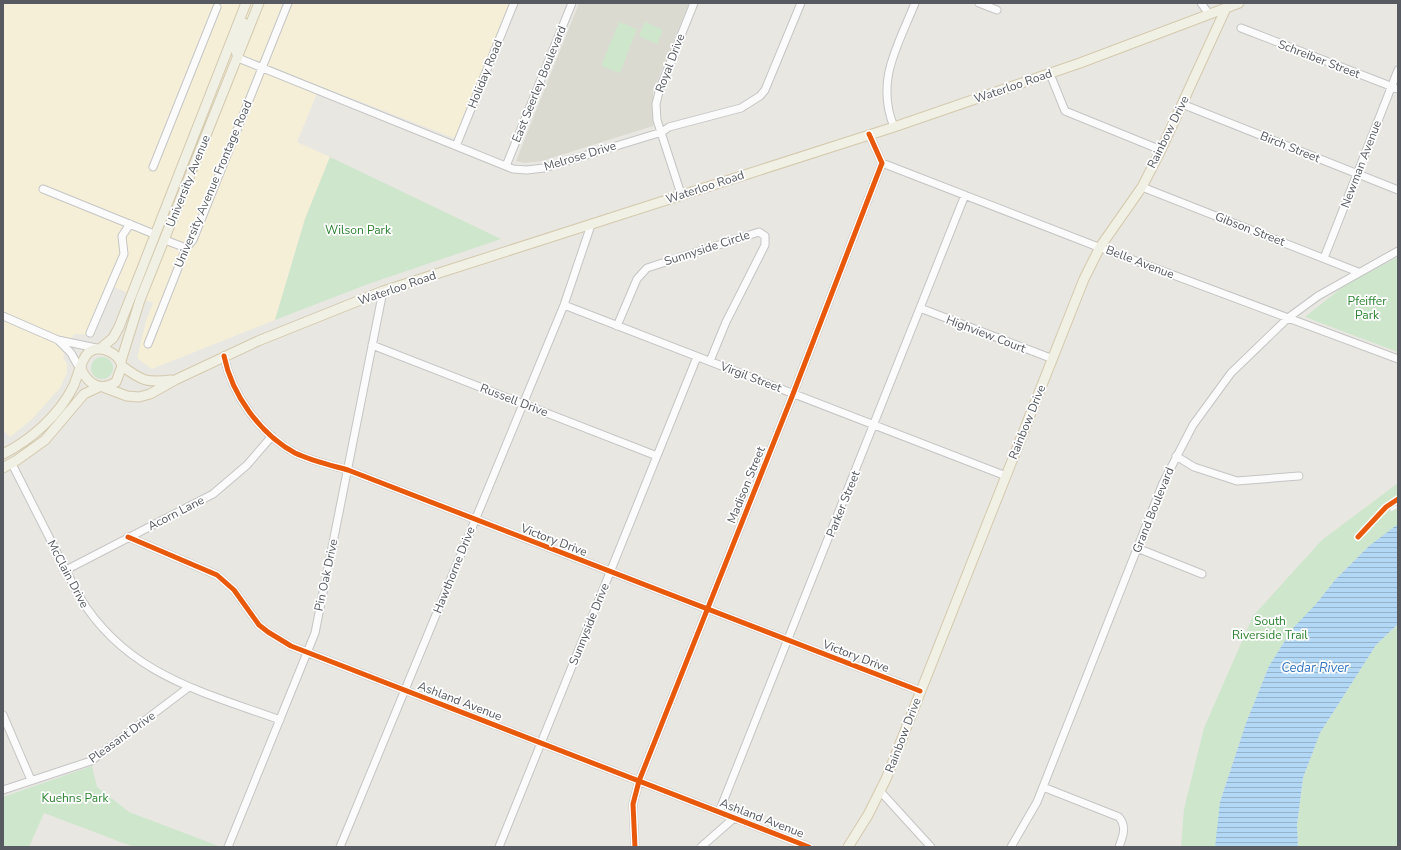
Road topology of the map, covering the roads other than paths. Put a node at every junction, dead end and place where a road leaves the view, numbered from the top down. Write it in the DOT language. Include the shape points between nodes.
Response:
graph roads {
  1 [pos="246,3"];
  2 [pos="260,3"];
  3 [pos="288,3"];
  4 [pos="514,3"];
  5 [pos="572,3"];
  6 [pos="694,3"];
  7 [pos="801,3"];
  8 [pos="915,3"];
  9 [pos="979,3"];
  10 [pos="1200,3"];
  11 [pos="1239,3"];
  12 [pos="1228,5"];
  13 [pos="217,7"];
  14 [pos="998,10"];
  15 [pos="1209,14"];
  16 [pos="1241,28"];
  17 [pos="238,58"];
  18 [pos="262,67"];
  19 [pos="1398,70"];
  20 [pos="1050,74"];
  21 [pos="1395,88"];
  22 [pos="1182,104"];
  23 [pos="894,127"];
  24 [pos="662,132"];
  25 [pos="869,134"];
  26 [pos="456,146"];
  27 [pos="1161,150"];
  28 [pos="882,163"];
  29 [pos="506,166"];
  30 [pos="153,167"];
  31 [pos="1357,174"];
  32 [pos="1142,187"];
  33 [pos="43,189"];
  34 [pos="1398,190"];
  35 [pos="681,194"];
  36 [pos="965,195"];
  37 [pos="130,224"];
  38 [pos="592,225"];
  39 [pos="154,234"];
  40 [pos="164,240"];
  41 [pos="1100,247"];
  42 [pos="186,248"];
  43 [pos="1398,251"];
  44 [pos="1324,258"];
  45 [pos="1358,272"];
  46 [pos="145,286"];
  47 [pos="383,291"];
  48 [pos="564,305"];
  49 [pos="920,308"];
  50 [pos="3,316"];
  51 [pos="1288,318"];
  52 [pos="617,326"];
  53 [pos="90,333"];
  54 [pos="58,340"];
  55 [pos="148,344"];
  56 [pos="372,345"];
  57 [pos="98,348"];
  58 [pos="224,356"];
  59 [pos="697,356"];
  60 [pos="1052,359"];
  61 [pos="1398,359"];
  62 [pos="710,361"];
  63 [pos="122,364"];
  64 [pos="81,368"];
  65 [pos="175,380"];
  66 [pos="101,387"];
  67 [pos="793,394"];
  68 [pos="523,404"];
  69 [pos="874,425"];
  70 [pos="272,436"];
  71 [pos="4,451"];
  72 [pos="657,456"];
  73 [pos="1176,456"];
  74 [pos="12,464"];
  75 [pos="3,468"];
  76 [pos="348,470"];
  77 [pos="1006,476"];
  78 [pos="1299,476"];
  79 [pos="475,520"];
  80 [pos="128,537"];
  81 [pos="1137,548"];
  82 [pos="66,570"];
  83 [pos="610,572"];
  84 [pos="1202,574"];
  85 [pos="708,610"];
  86 [pos="788,641"];
  87 [pos="308,653"];
  88 [pos="189,687"];
  89 [pos="405,690"];
  90 [pos="920,691"];
  91 [pos="3,715"];
  92 [pos="280,720"];
  93 [pos="541,743"];
  94 [pos="31,780"];
  95 [pos="638,781"];
  96 [pos="1044,787"];
  97 [pos="3,790"];
  98 [pos="880,791"];
  99 [pos="720,812"];
  100 [pos="734,818"];
  101 [pos="228,847"];
  102 [pos="340,847"];
  103 [pos="499,847"];
  104 [pos="635,847"];
  105 [pos="701,847"];
  106 [pos="809,847"];
  107 [pos="848,847"];
  108 [pos="931,847"];
  109 [pos="1011,847"];
  110 [pos="1119,847"];
  1 -- 17 [label="main road" via="244,23 235,47"];
  1 -- 39 [label="main road, University Avenue"];
  2 -- 17 [label="main road, University Avenue"];
  3 -- 18 [label="street, University Avenue Frontage Road"];
  4 -- 26 [label="street, Holiday Road"];
  5 -- 29 [label="street, East Seerley Boulevard"];
  6 -- 24 [label="street, Royal Drive" via="657,96 657,120"];
  7 -- 24 [label="street, Melrose Drive" via="765,90 760,96 741,108 669,127"];
  8 -- 23 [label="street" via="887,78 886,105"];
  9 -- 14 [label="street"];
  10 -- 15 [label="street"];
  11 -- 12 [label="main road, Waterloo Road"];
  12 -- 15 [label="main road, Waterloo Road"];
  12 -- 22 [label="main road, Rainbow Drive"];
  13 -- 30 [label="street"];
  15 -- 20 [label="main road, Waterloo Road"];
  16 -- 21 [label="street, Schreiber Street"];
  17 -- 18 [label="street, Melrose Drive"];
  17 -- 40 [label="main road, University Avenue"];
  18 -- 26 [label="street, Melrose Drive"];
  18 -- 42 [label="street, University Avenue Frontage Road" via="193,240"];
  19 -- 21 [label="street, Newman Avenue"];
  20 -- 23 [label="main road, Waterloo Road"];
  20 -- 27 [label="street" via="1065,111"];
  21 -- 31 [label="street, Newman Avenue"];
  22 -- 27 [label="main road, Rainbow Drive"];
  22 -- 31 [label="street, Birch Street"];
  23 -- 25 [label="main road, Waterloo Road"];
  24 -- 29 [label="street, Melrose Drive" via="544,168 527,170"];
  24 -- 35 [label="street, Royal Drive"];
  25 -- 28 [label="street"];
  25 -- 35 [label="main road, Waterloo Road"];
  26 -- 29 [label="street, Melrose Drive"];
  27 -- 32 [label="main road, Rainbow Drive"];
  28 -- 36 [label="street, Belle Avenue"];
  28 -- 67 [label="street, Madison Street"];
  31 -- 34 [label="street, Birch Street"];
  31 -- 44 [label="street, Newman Avenue"];
  32 -- 41 [label="main road, Rainbow Drive"];
  32 -- 44 [label="street, Gibson Street"];
  33 -- 37 [label="street"];
  35 -- 38 [label="main road, Waterloo Road"];
  36 -- 41 [label="street, Belle Avenue"];
  36 -- 49 [label="street, Parker Street"];
  37 -- 39 [label="street"];
  37 -- 53 [label="street" via="122,236 124,254"];
  38 -- 47 [label="main road, Waterloo Road"];
  38 -- 48 [label="street, Hawthorne Drive"];
  39 -- 46 [label="main road" via="156,243 147,266"];
  39 -- 57 [label="main road, University Avenue" via="119,327 113,338"];
  40 -- 42 [label="street"];
  40 -- 46 [label="main road, University Avenue"];
  41 -- 51 [label="street, Belle Avenue"];
  41 -- 60 [label="main road, Rainbow Drive" via="1084,279"];
  42 -- 55 [label="street, University Avenue Frontage Road"];
  43 -- 45 [label="street, Grand Boulevard"];
  44 -- 45 [label="street, Gibson Street"];
  45 -- 51 [label="street, Grand Boulevard"];
  46 -- 63 [label="main road, University Avenue"];
  47 -- 56 [label="street, Pin Oak Drive"];
  47 -- 58 [label="main road, Waterloo Road"];
  48 -- 52 [label="street, Virgil Street"];
  48 -- 68 [label="street, Hawthorne Drive"];
  49 -- 60 [label="street, Highview Court"];
  49 -- 69 [label="street, Parker Street"];
  50 -- 54 [label="street"];
  51 -- 61 [label="street, Belle Avenue"];
  51 -- 73 [label="street, Grand Boulevard" via="1222,385 1193,425"];
  52 -- 59 [label="street, Virgil Street"];
  52 -- 62 [label="street, Sunnyside Circle" via="637,279 647,268 760,232 765,236 765,245 726,322"];
  54 -- 57 [label="street"];
  54 -- 64 [label="street" via="71,352"];
  56 -- 68 [label="street, Russell Drive"];
  56 -- 76 [label="street, Pin Oak Drive"];
  57 -- 63 [label="main road" via="112,353"];
  57 -- 64 [label="main road" via="88,353"];
  58 -- 65 [label="main road, Waterloo Road"];
  58 -- 70 [label="street, Victory Drive" via="244,404 254,419"];
  59 -- 62 [label="street, Virgil Street"];
  59 -- 72 [label="street, Sunnyside Drive"];
  60 -- 77 [label="main road, Rainbow Drive"];
  62 -- 67 [label="street, Virgil Street"];
  63 -- 65 [label="main road, Waterloo Road" via="145,381"];
  63 -- 66 [label="main road" via="116,382"];
  64 -- 66 [label="main road" via="86,379"];
  64 -- 71 [label="main road" via="66,401 49,420 25,441"];
  65 -- 66 [label="main road, Waterloo Road" via="139,397 127,396"];
  66 -- 74 [label="main road" via="84,394 45,440"];
  67 -- 69 [label="street, Virgil Street"];
  67 -- 85 [label="street, Madison Street"];
  68 -- 72 [label="street, Russell Drive"];
  68 -- 79 [label="street, Hawthorne Drive"];
  69 -- 77 [label="street, Virgil Street"];
  69 -- 86 [label="street, Parker Street"];
  70 -- 76 [label="street, Victory Drive" via="305,457"];
  70 -- 80 [label="street, Acorn Lane" via="247,466 224,487"];
  72 -- 83 [label="street, Sunnyside Drive"];
  73 -- 78 [label="street" via="1194,467 1237,480"];
  73 -- 81 [label="street, Grand Boulevard"];
  74 -- 75 [label="main road"];
  74 -- 82 [label="street, McClain Drive"];
  76 -- 79 [label="street, Victory Drive"];
  76 -- 87 [label="street, Pin Oak Drive" via="315,633"];
  77 -- 90 [label="main road, Rainbow Drive"];
  79 -- 83 [label="street, Victory Drive"];
  79 -- 89 [label="street, Hawthorne Drive"];
  80 -- 82 [label="street, Acorn Lane"];
  80 -- 87 [label="street, Ashland Avenue" via="217,575 234,590 250,613 268,632"];
  81 -- 84 [label="street"];
  81 -- 96 [label="street, Grand Boulevard"];
  82 -- 88 [label="street, McClain Drive" via="88,612 109,636 127,652 156,671"];
  83 -- 85 [label="street, Victory Drive"];
  83 -- 93 [label="street, Sunnyside Drive"];
  85 -- 86 [label="street, Victory Drive"];
  85 -- 95 [label="street, Madison Street"];
  86 -- 90 [label="street, Victory Drive"];
  86 -- 99 [label="street, Parker Street"];
  87 -- 89 [label="street, Ashland Avenue"];
  87 -- 92 [label="street, Pin Oak Drive"];
  88 -- 92 [label="street, McClain Drive"];
  88 -- 94 [label="street, Pleasant Drive" via="91,761"];
  89 -- 93 [label="street, Ashland Avenue"];
  89 -- 102 [label="street, Hawthorne Drive"];
  90 -- 98 [label="main road, Rainbow Drive"];
  91 -- 94 [label="street"];
  92 -- 101 [label="street, Pin Oak Drive"];
  93 -- 95 [label="street, Ashland Avenue"];
  93 -- 103 [label="street, Sunnyside Drive"];
  94 -- 97 [label="street, Pleasant Drive"];
  95 -- 99 [label="street, Ashland Avenue"];
  95 -- 104 [label="street, Madison Street" via="633,804"];
  96 -- 109 [label="street, Grand Boulevard" via="1030,818"];
  96 -- 110 [label="street" via="1118,817 1122,821 1124,832"];
  98 -- 107 [label="main road, Rainbow Drive"];
  98 -- 108 [label="street"];
  99 -- 100 [label="street, Ashland Avenue"];
  100 -- 105 [label="street"];
  100 -- 106 [label="street, Ashland Avenue"];
}
